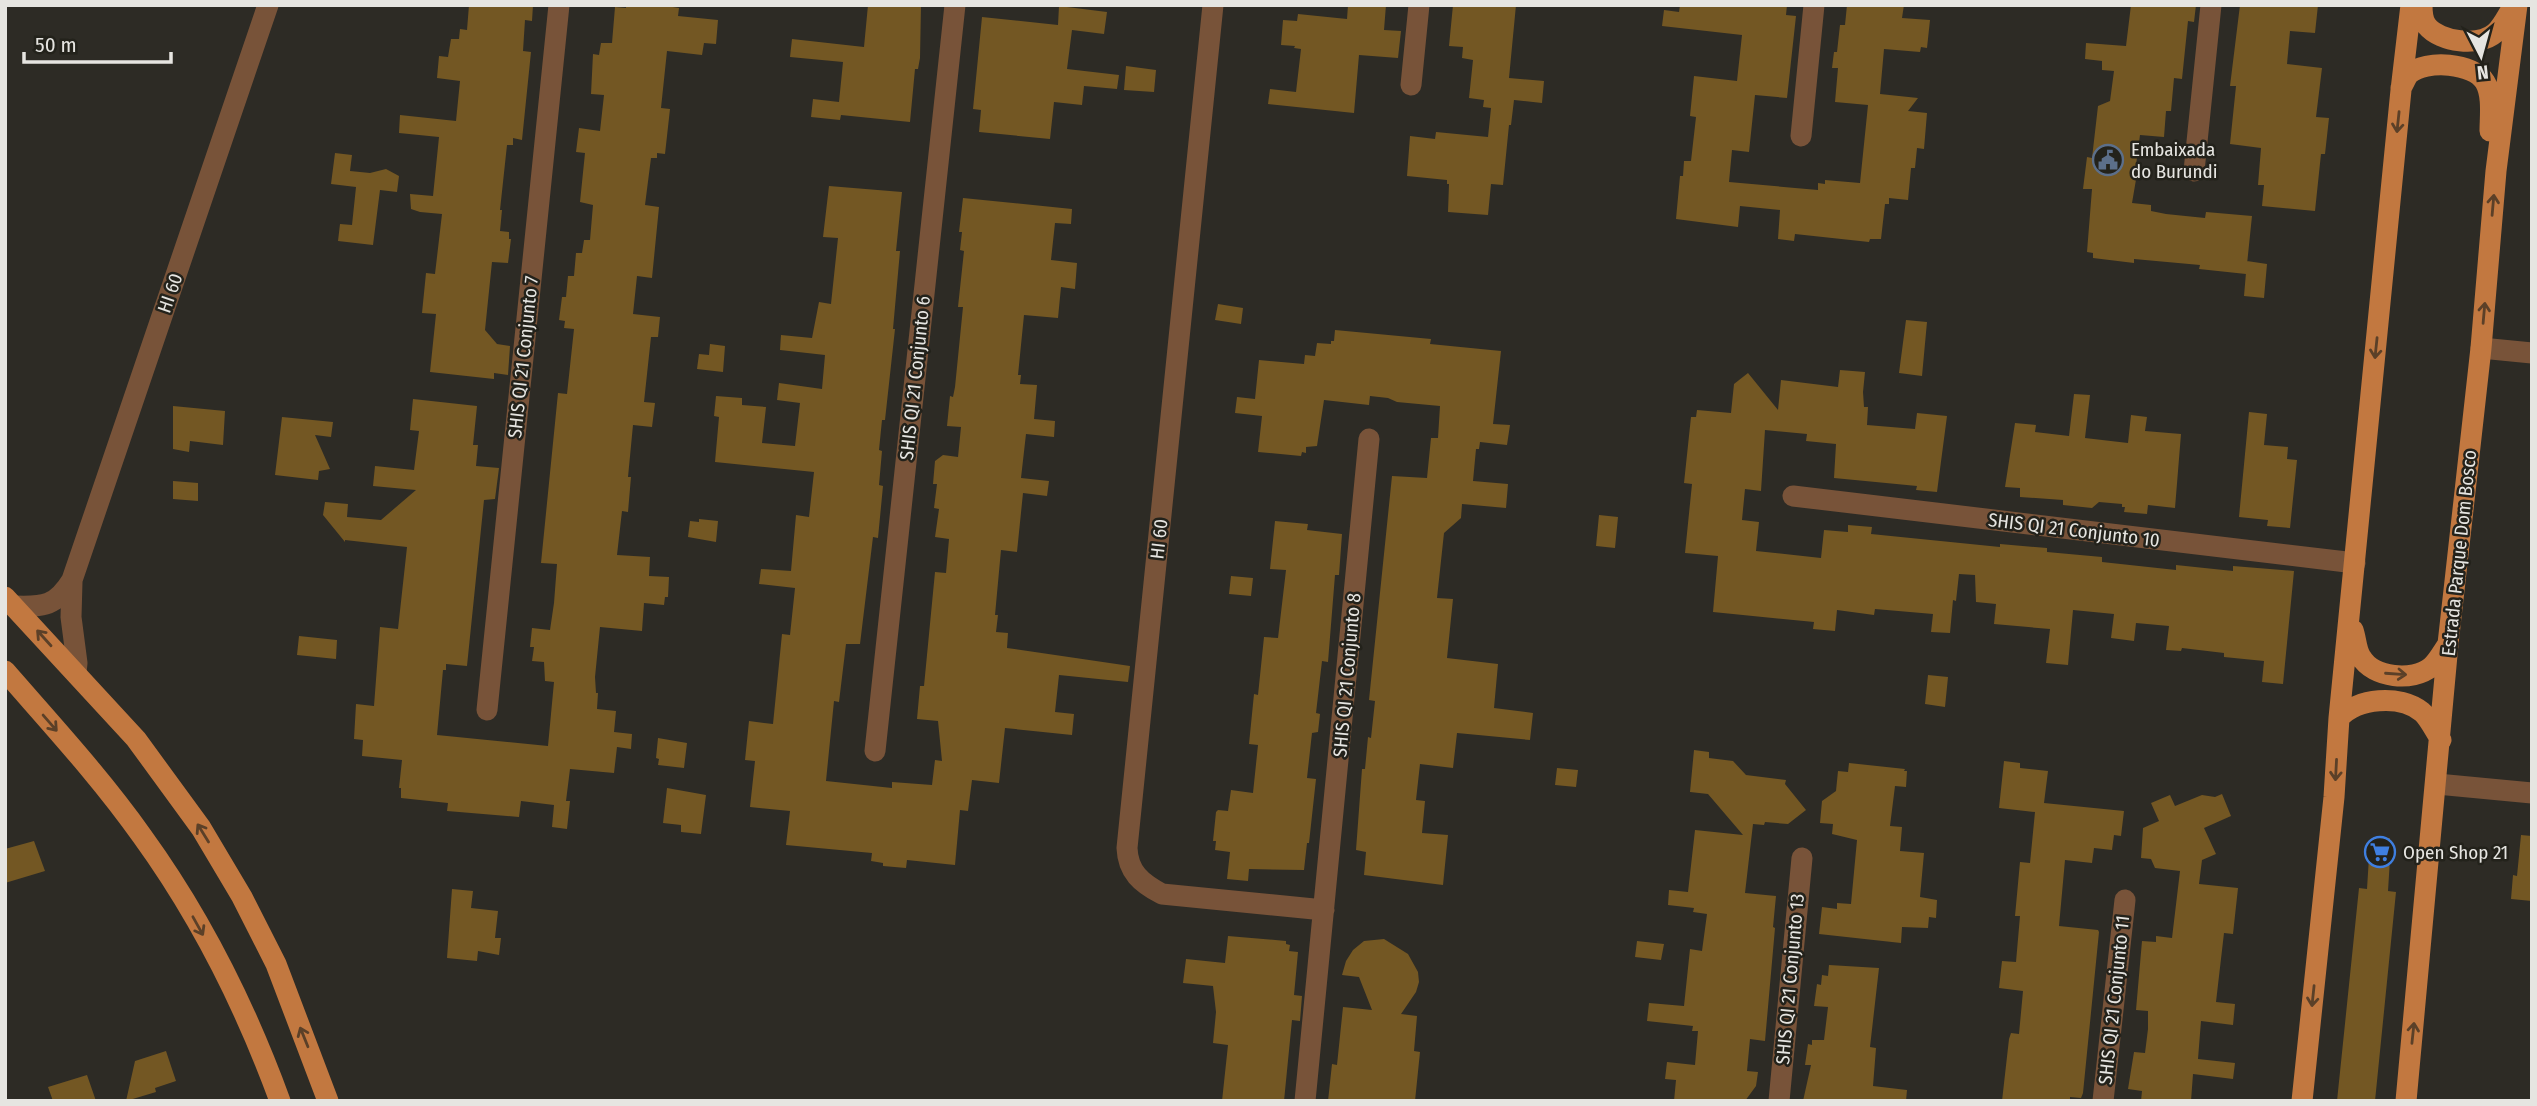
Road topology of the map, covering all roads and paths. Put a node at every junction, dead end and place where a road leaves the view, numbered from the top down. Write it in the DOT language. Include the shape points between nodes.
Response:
graph roads {
  1 [pos="268,5"];
  2 [pos="559,5"];
  3 [pos="955,5"];
  4 [pos="1213,5"];
  5 [pos="1419,5"];
  6 [pos="1814,5"];
  7 [pos="2211,5"];
  8 [pos="2411,5"];
  9 [pos="2422,5"];
  10 [pos="2515,5"];
  11 [pos="1411,85"];
  12 [pos="2401,90"];
  13 [pos="1801,136"];
  14 [pos="2194,171"];
  15 [pos="2496,171"];
  16 [pos="2481,348"];
  17 [pos="2532,353"];
  18 [pos="1369,439"];
  19 [pos="1793,496"];
  20 [pos="2354,573"];
  21 [pos="72,580"];
  22 [pos="10,601"];
  23 [pos="2448,644"];
  24 [pos="5,671"];
  25 [pos="76,673"];
  26 [pos="487,710"];
  27 [pos="2339,718"];
  28 [pos="2441,740"];
  29 [pos="875,751"];
  30 [pos="2437,783"];
  31 [pos="2532,793"];
  32 [pos="1802,858"];
  33 [pos="2125,900"];
  34 [pos="1324,910"];
  35 [pos="280,1101"];
  36 [pos="328,1101"];
  37 [pos="1305,1101"];
  38 [pos="1779,1101"];
  39 [pos="2103,1101"];
  40 [pos="2302,1101"];
  41 [pos="2406,1101"];
  1 -- 21 [label="street, HI 60"];
  2 -- 26 [label="street, SHIS QI 21 Conjunto 7"];
  3 -- 29 [label="street, SHIS QI 21 Conjunto 6"];
  4 -- 34 [label="street, HI 60" via="1128,863 1146,886 1162,894"];
  5 -- 11 [label="street"];
  6 -- 13 [label="street"];
  7 -- 14 [label="street"];
  8 -- 12 [label="main road"];
  9 -- 10 [label="main road" via="2426,26 2435,33 2474,41 2495,34"];
  10 -- 15 [label="main road, Estrada Parque Dom Bosco"];
  12 -- 15 [label="main road" via="2408,75 2425,67 2477,72 2489,92 2490,148"];
  12 -- 20 [label="main road, one-way"];
  16 -- 15 [label="main road, Estrada Parque Dom Bosco, one-way"];
  16 -- 17 [label="street"];
  16 -- 23 [label="main road, Estrada Parque Dom Bosco"];
  18 -- 34 [label="street, SHIS QI 21 Conjunto 8"];
  19 -- 20 [label="street, SHIS QI 21 Conjunto 10"];
  20 -- 23 [label="main road, one-way" via="2352,624 2360,656 2373,670 2394,676 2419,674 2432,666"];
  20 -- 27 [label="main road"];
  21 -- 22 [label="street, HI 60" via="63,596 52,602 35,607"];
  21 -- 25 [label="street, HI 60"];
  25 -- 22 [label="main road, one-way"];
  23 -- 28 [label="main road, Estrada Parque Dom Bosco"];
  24 -- 35 [label="main road, one-way" via="142,836 180,894 225,974"];
  36 -- 25 [label="main road, one-way" via="276,964 242,897 201,828 136,739"];
  27 -- 28 [label="main road" via="2347,708 2363,703 2404,703 2422,712"];
  27 -- 40 [label="main road, one-way"];
  28 -- 30 [label="main road, Estrada Parque Dom Bosco"];
  30 -- 31 [label="street"];
  41 -- 30 [label="main road, Estrada Parque Dom Bosco, one-way"];
  32 -- 38 [label="street, SHIS QI 21 Conjunto 13"];
  33 -- 39 [label="street, SHIS QI 21 Conjunto 11"];
  34 -- 37 [label="street, SHIS QI 21 Conjunto 8"];
}
